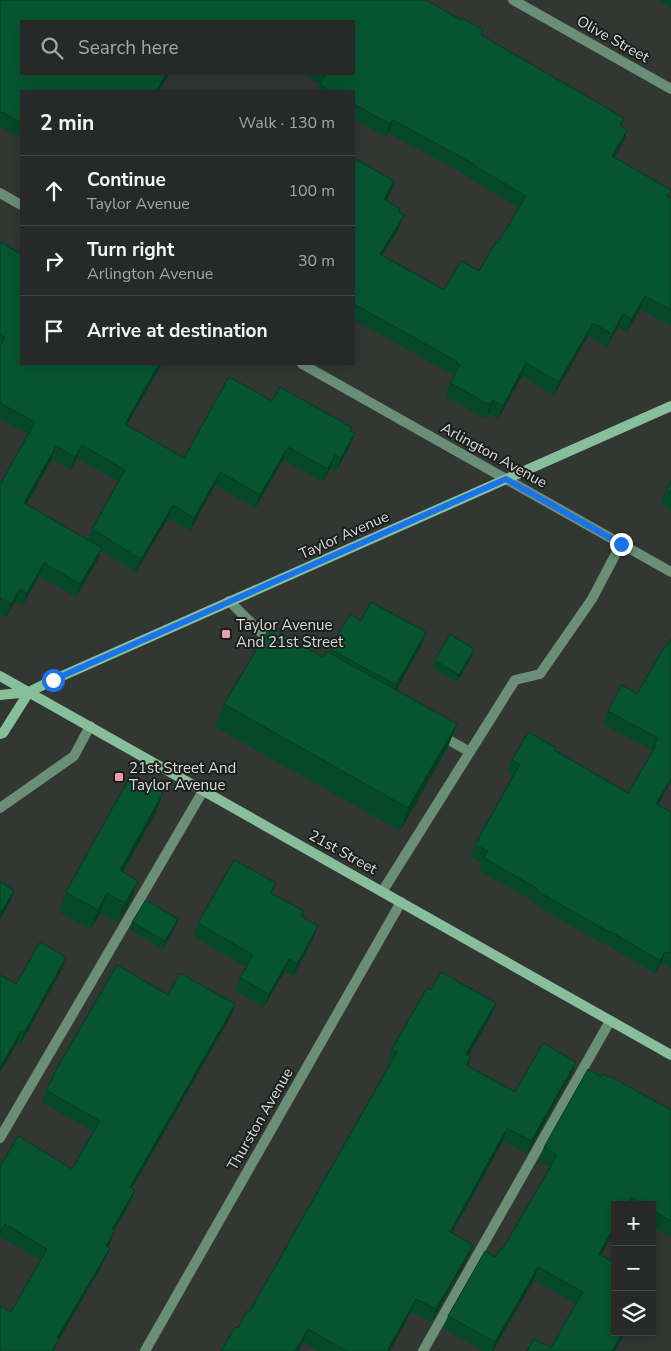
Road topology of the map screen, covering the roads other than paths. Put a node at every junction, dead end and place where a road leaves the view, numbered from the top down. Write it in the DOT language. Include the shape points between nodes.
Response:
graph roads {
  1 [pos="513,0"];
  2 [pos="671,89"];
  3 [pos="0,193"];
  4 [pos="20,204"];
  5 [pos="304,365"];
  6 [pos="671,406"];
  7 [pos="506,479"];
  8 [pos="621,544"];
  9 [pos="671,572"];
  10 [pos="229,602"];
  11 [pos="281,648"];
  12 [pos="0,676"];
  13 [pos="29,692"];
  14 [pos="0,695"];
  15 [pos="90,726"];
  16 [pos="428,728"];
  17 [pos="0,734"];
  18 [pos="470,752"];
  19 [pos="203,791"];
  20 [pos="0,808"];
  21 [pos="382,892"];
  22 [pos="400,902"];
  23 [pos="610,1020"];
  24 [pos="671,1055"];
  25 [pos="0,1138"];
  26 [pos="145,1351"];
  27 [pos="423,1351"];
  1 -- 2 [label="street, Olive Street"];
  3 -- 4 [label="street"];
  5 -- 7 [label="street, Arlington Avenue"];
  6 -- 7 [label="street, Taylor Avenue"];
  7 -- 8 [label="street, Arlington Avenue"];
  7 -- 10 [label="street, Taylor Avenue"];
  8 -- 9 [label="street, Arlington Avenue"];
  8 -- 18 [label="street" via="592,599 540,674 515,680"];
  10 -- 11 [label="street"];
  10 -- 13 [label="street, Taylor Avenue"];
  12 -- 13 [label="street, 21st Street"];
  13 -- 14 [label="street, Taylor Avenue"];
  13 -- 15 [label="street, 21st Street"];
  13 -- 17 [label="street"];
  15 -- 19 [label="street, 21st Street"];
  15 -- 20 [label="street" via="74,756"];
  16 -- 18 [label="street"];
  18 -- 21 [label="street"];
  19 -- 21 [label="street, 21st Street"];
  19 -- 25 [label="street"];
  21 -- 22 [label="street, 21st Street"];
  22 -- 23 [label="street, 21st Street"];
  22 -- 26 [label="street, Thurston Avenue"];
  23 -- 24 [label="street, 21st Street"];
  23 -- 27 [label="street"];
}
